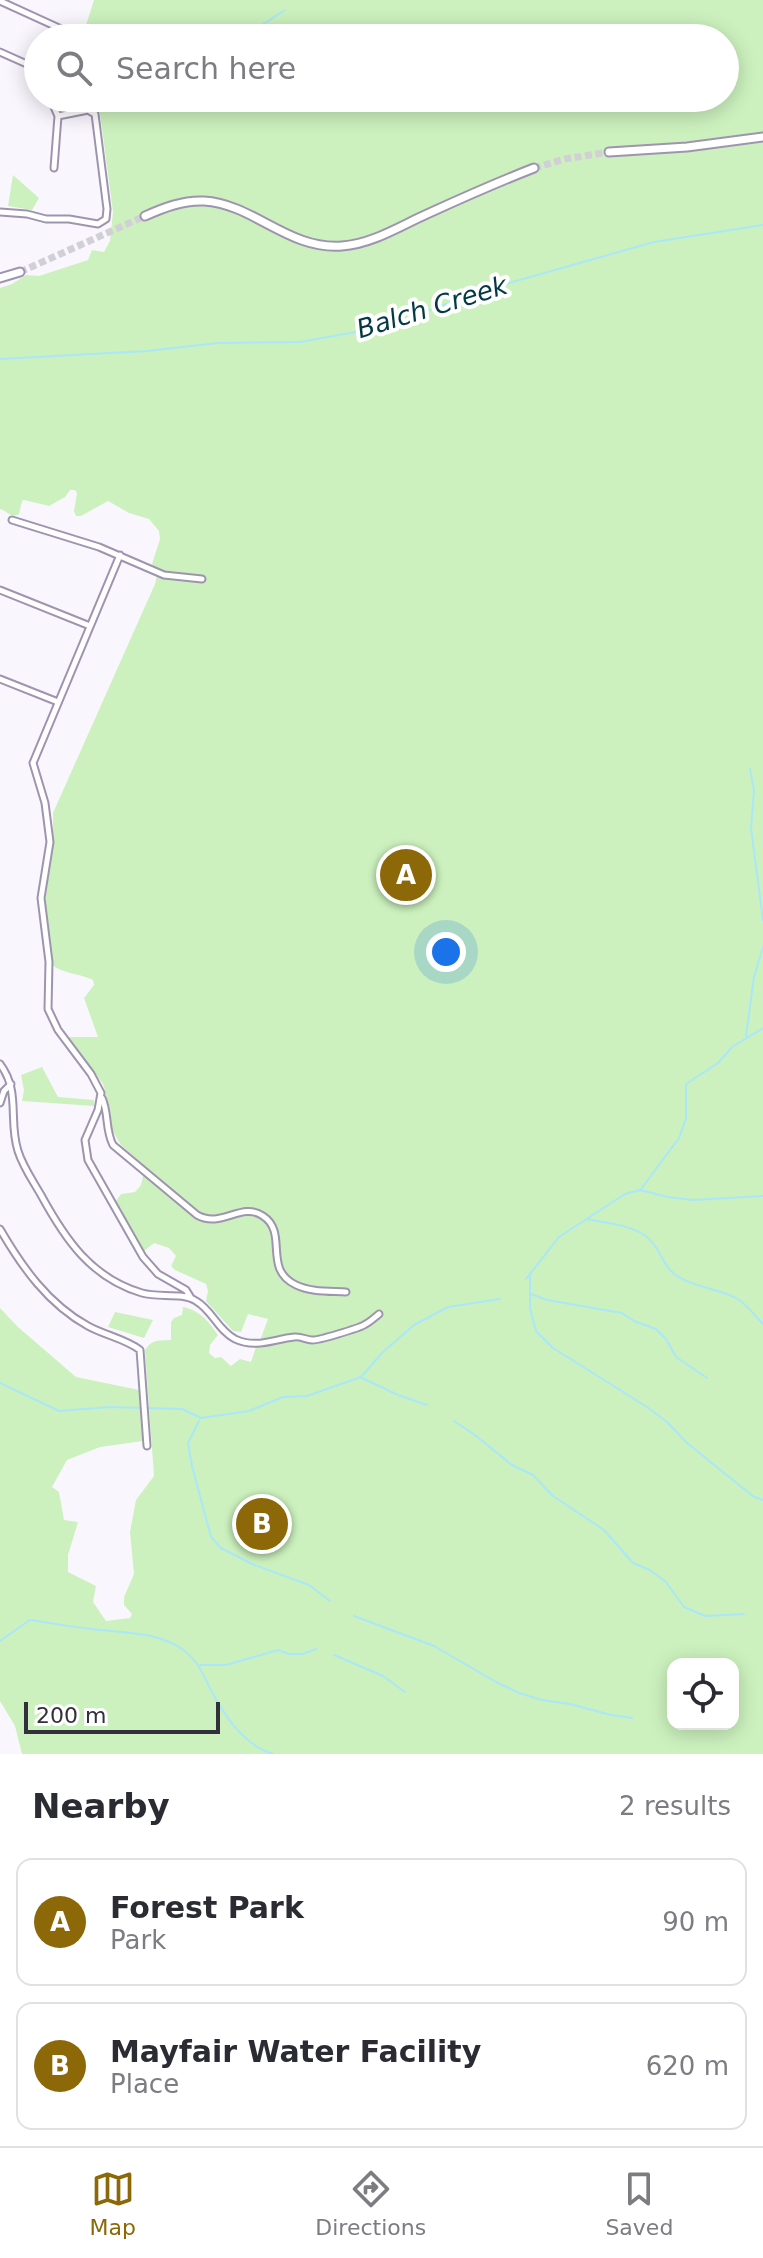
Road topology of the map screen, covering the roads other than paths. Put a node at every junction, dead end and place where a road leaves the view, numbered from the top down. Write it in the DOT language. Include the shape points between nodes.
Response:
graph roads {
  1 [pos="0,1"];
  2 [pos="50,24"];
  3 [pos="0,52"];
  4 [pos="24,63"];
  5 [pos="56,112"];
  6 [pos="78,112"];
  7 [pos="92,112"];
  8 [pos="58,116"];
  9 [pos="763,137"];
  10 [pos="613,152"];
  11 [pos="54,168"];
  12 [pos="534,168"];
  13 [pos="0,212"];
  14 [pos="145,216"];
  15 [pos="20,272"];
  16 [pos="0,278"];
  17 [pos="12,520"];
  18 [pos="120,555"];
  19 [pos="202,579"];
  20 [pos="0,590"];
  21 [pos="90,626"];
  22 [pos="0,679"];
  23 [pos="58,702"];
  24 [pos="0,1064"];
  25 [pos="11,1084"];
  26 [pos="101,1097"];
  27 [pos="0,1103"];
  28 [pos="0,1229"];
  29 [pos="346,1292"];
  30 [pos="191,1298"];
  31 [pos="379,1314"];
  32 [pos="147,1446"];
  1 -- 2 [label="street"];
  3 -- 4 [label="street"];
  5 -- 8 [label="street"];
  6 -- 8 [label="street"];
  7 -- 13 [label="street" via="106,219 98,224"];
  8 -- 11 [label="street"];
  9 -- 10 [label="main road"];
  12 -- 14 [label="main road" via="381,236 343,246 306,243 213,202 175,205"];
  15 -- 16 [label="main road"];
  17 -- 18 [label="street"];
  18 -- 19 [label="street" via="164,575"];
  18 -- 21 [label="street"];
  20 -- 21 [label="street"];
  21 -- 23 [label="street"];
  22 -- 23 [label="street"];
  23 -- 26 [label="street" via="33,763 50,842 41,898 48,1009"];
  24 -- 25 [label="street"];
  25 -- 27 [label="street"];
  25 -- 30 [label="street" via="19,1155 73,1249 94,1269 127,1287"];
  26 -- 29 [label="street" via="113,1145 197,1215 217,1220 247,1211 264,1216 274,1230 276,1259 287,1279 309,1289"];
  26 -- 30 [label="street" via="85,1154 143,1257"];
  28 -- 32 [label="street" via="51,1298 87,1325 139,1349"];
  30 -- 31 [label="street" via="226,1333 251,1344 295,1337 315,1341 362,1327"];
}
